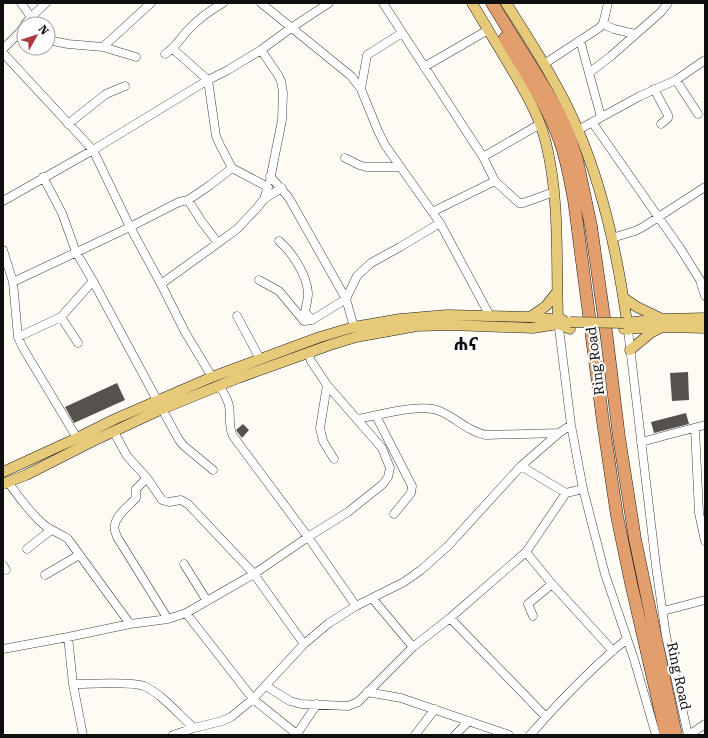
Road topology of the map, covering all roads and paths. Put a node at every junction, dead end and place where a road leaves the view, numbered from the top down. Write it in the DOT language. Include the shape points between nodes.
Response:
graph roads {
  1 [pos="21,3"];
  2 [pos="46,3"];
  3 [pos="151,3"];
  4 [pos="223,3"];
  5 [pos="261,3"];
  6 [pos="329,3"];
  7 [pos="382,3"];
  8 [pos="472,3"];
  9 [pos="484,3"];
  10 [pos="492,3"];
  11 [pos="506,3"];
  12 [pos="608,3"];
  13 [pos="668,3"];
  14 [pos="30,16"];
  15 [pos="32,16"];
  16 [pos="603,24"];
  17 [pos="291,28"];
  18 [pos="488,30"];
  19 [pos="402,33"];
  20 [pos="635,34"];
  21 [pos="16,39"];
  22 [pos="580,40"];
  23 [pos="56,42"];
  24 [pos="103,47"];
  25 [pos="3,49"];
  26 [pos="173,49"];
  27 [pos="261,50"];
  28 [pos="3,53"];
  29 [pos="165,54"];
  30 [pos="136,58"];
  31 [pos="705,60"];
  32 [pos="544,64"];
  33 [pos="424,68"];
  34 [pos="589,73"];
  35 [pos="208,80"];
  36 [pos="676,80"];
  37 [pos="124,86"];
  38 [pos="361,88"];
  39 [pos="654,89"];
  40 [pos="698,114"];
  41 [pos="601,117"];
  42 [pos="592,122"];
  43 [pos="68,124"];
  44 [pos="540,124"];
  45 [pos="661,124"];
  46 [pos="578,130"];
  47 [pos="93,150"];
  48 [pos="483,157"];
  49 [pos="345,158"];
  50 [pos="400,166"];
  51 [pos="232,168"];
  52 [pos="270,176"];
  53 [pos="43,178"];
  54 [pos="495,182"];
  55 [pos="705,187"];
  56 [pos="268,188"];
  57 [pos="282,188"];
  58 [pos="554,192"];
  59 [pos="264,199"];
  60 [pos="188,200"];
  61 [pos="3,201"];
  62 [pos="432,212"];
  63 [pos="659,216"];
  64 [pos="440,223"];
  65 [pos="130,228"];
  66 [pos="612,239"];
  67 [pos="279,241"];
  68 [pos="218,244"];
  69 [pos="3,250"];
  70 [pos="76,252"];
  71 [pos="702,279"];
  72 [pos="259,280"];
  73 [pos="94,281"];
  74 [pos="13,282"];
  75 [pos="161,284"];
  76 [pos="557,292"];
  77 [pos="705,296"];
  78 [pos="624,298"];
  79 [pos="346,299"];
  80 [pos="237,316"];
  81 [pos="490,316"];
  82 [pos="61,317"];
  83 [pos="530,317"];
  84 [pos="705,318"];
  85 [pos="312,320"];
  86 [pos="558,321"];
  87 [pos="662,323"];
  88 [pos="626,326"];
  89 [pos="354,327"];
  90 [pos="705,328"];
  91 [pos="18,337"];
  92 [pos="78,343"];
  93 [pos="630,350"];
  94 [pos="308,352"];
  95 [pos="286,354"];
  96 [pos="260,359"];
  97 [pos="212,377"];
  98 [pos="327,385"];
  99 [pos="219,386"];
  100 [pos="157,400"];
  101 [pos="162,409"];
  102 [pos="376,416"];
  103 [pos="357,419"];
  104 [pos="571,425"];
  105 [pos="705,425"];
  106 [pos="695,428"];
  107 [pos="114,432"];
  108 [pos="559,434"];
  109 [pos="77,438"];
  110 [pos="641,442"];
  111 [pos="334,459"];
  112 [pos="21,465"];
  113 [pos="521,466"];
  114 [pos="213,470"];
  115 [pos="3,472"];
  116 [pos="26,475"];
  117 [pos="147,478"];
  118 [pos="5,483"];
  119 [pos="583,489"];
  120 [pos="566,493"];
  121 [pos="394,514"];
  122 [pos="51,530"];
  123 [pos="308,537"];
  124 [pos="705,541"];
  125 [pos="27,549"];
  126 [pos="526,552"];
  127 [pos="79,555"];
  128 [pos="184,564"];
  129 [pos="254,574"];
  130 [pos="44,575"];
  131 [pos="552,584"];
  132 [pos="372,598"];
  133 [pos="705,600"];
  134 [pos="207,601"];
  135 [pos="356,606"];
  136 [pos="663,611"];
  137 [pos="186,613"];
  138 [pos="533,616"];
  139 [pos="450,618"];
  140 [pos="168,620"];
  141 [pos="130,624"];
  142 [pos="68,637"];
  143 [pos="627,639"];
  144 [pos="304,644"];
  145 [pos="413,647"];
  146 [pos="3,649"];
  147 [pos="613,650"];
  148 [pos="74,684"];
  149 [pos="266,686"];
  150 [pos="367,692"];
  151 [pos="253,699"];
  152 [pos="317,704"];
  153 [pos="435,709"];
  154 [pos="546,717"];
  155 [pos="469,721"];
  156 [pos="705,724"];
  157 [pos="194,728"];
  158 [pos="185,733"];
  159 [pos="298,734"];
  160 [pos="83,735"];
  161 [pos="173,735"];
  162 [pos="415,735"];
  163 [pos="455,735"];
  164 [pos="509,735"];
  165 [pos="530,735"];
  166 [pos="656,735"];
  167 [pos="666,735"];
  168 [pos="676,735"];
  169 [pos="688,735"];
  1 -- 14 [label="street"];
  2 -- 15 [label="street"];
  3 -- 24 [label="street"];
  4 -- 26 [label="street" via="199,20"];
  5 -- 17 [label="street"];
  6 -- 17 [label="street"];
  7 -- 19 [label="street"];
  8 -- 18 [label="main road"];
  9 -- 167 [label="highway, Ring Road" via="552,121 568,169 617,516"];
  10 -- 168 [label="highway, Ring Road" via="560,115 577,160 591,226 635,539"];
  11 -- 32 [label="main road"];
  12 -- 16 [label="street"];
  13 -- 20 [label="street"];
  16 -- 20 [label="street"];
  16 -- 22 [label="street"];
  17 -- 27 [label="street"];
  17 -- 38 [label="street" via="351,76"];
  18 -- 33 [label="street"];
  18 -- 44 [label="main road" via="523,88"];
  19 -- 33 [label="street"];
  19 -- 38 [label="street" via="367,55"];
  20 -- 34 [label="street"];
  21 -- 25 [label="street"];
  22 -- 32 [label="street"];
  22 -- 34 [label="street"];
  23 -- 24 [label="street"];
  24 -- 30 [label="street"];
  26 -- 29 [label="street"];
  26 -- 35 [label="street"];
  27 -- 35 [label="street"];
  27 -- 52 [label="street" via="278,75 283,93 282,120"];
  28 -- 43 [label="street"];
  31 -- 36 [label="street"];
  32 -- 46 [label="main road"];
  33 -- 48 [label="street"];
  34 -- 41 [label="street"];
  35 -- 47 [label="street"];
  35 -- 51 [label="street" via="216,136"];
  36 -- 39 [label="street"];
  36 -- 40 [label="street"];
  37 -- 43 [label="street" via="106,94"];
  38 -- 50 [label="street" via="385,145"];
  39 -- 41 [label="street"];
  39 -- 45 [label="street" via="668,115"];
  41 -- 42 [label="street"];
  42 -- 46 [label="street"];
  42 -- 63 [label="street"];
  43 -- 47 [label="street"];
  44 -- 48 [label="street"];
  44 -- 58 [label="main road"];
  46 -- 66 [label="main road" via="600,192"];
  47 -- 53 [label="street"];
  47 -- 65 [label="street"];
  48 -- 54 [label="street"];
  49 -- 50 [label="street" via="359,165"];
  50 -- 62 [label="street"];
  51 -- 56 [label="street"];
  51 -- 60 [label="street"];
  52 -- 56 [label="street"];
  52 -- 57 [label="street"];
  53 -- 61 [label="street"];
  53 -- 70 [label="street" via="62,214"];
  54 -- 58 [label="street" via="519,203"];
  54 -- 62 [label="street"];
  55 -- 63 [label="street"];
  56 -- 59 [label="street"];
  57 -- 59 [label="street"];
  57 -- 79 [label="street"];
  58 -- 76 [label="main road"];
  59 -- 68 [label="street" via="237,229"];
  60 -- 65 [label="street" via="179,202"];
  60 -- 68 [label="street"];
  62 -- 64 [label="street"];
  63 -- 66 [label="street" via="635,231"];
  63 -- 71 [label="street"];
  64 -- 79 [label="street" via="370,263 357,276"];
  64 -- 81 [label="street"];
  65 -- 70 [label="street"];
  65 -- 75 [label="street"];
  66 -- 78 [label="main road"];
  67 -- 85 [label="street" via="291,253 302,273 308,291 305,312"];
  68 -- 75 [label="street"];
  69 -- 74 [label="street"];
  70 -- 73 [label="street"];
  70 -- 74 [label="street"];
  71 -- 77 [label="street"];
  72 -- 85 [label="street" via="279,291 304,321"];
  73 -- 82 [label="street"];
  73 -- 100 [label="street"];
  74 -- 91 [label="street"];
  75 -- 97 [label="street" via="185,332"];
  76 -- 83 [label="main road" via="546,306"];
  76 -- 86 [label="main road"];
  78 -- 87 [label="main road"];
  78 -- 88 [label="main road"];
  79 -- 85 [label="street"];
  79 -- 89 [label="street"];
  80 -- 96 [label="street"];
  81 -- 83 [label="main road"];
  81 -- 89 [label="main road" via="447,315 400,319"];
  82 -- 91 [label="street"];
  82 -- 92 [label="street"];
  83 -- 86 [label="main road"];
  84 -- 87 [label="main road"];
  86 -- 88 [label="main road, bridge" via="570,325"];
  86 -- 94 [label="main road" via="525,328 417,326 356,337"];
  86 -- 104 [label="street"];
  87 -- 88 [label="main road"];
  87 -- 90 [label="main road"];
  87 -- 93 [label="main road"];
  88 -- 93 [label="street"];
  89 -- 95 [label="main road" via="320,337"];
  91 -- 109 [label="street"];
  93 -- 110 [label="street"];
  94 -- 95 [label="main road"];
  94 -- 98 [label="street"];
  95 -- 96 [label="main road"];
  95 -- 99 [label="main road"];
  96 -- 97 [label="main road"];
  97 -- 100 [label="main road"];
  98 -- 103 [label="street"];
  98 -- 111 [label="street" via="320,428 323,441"];
  99 -- 101 [label="main road"];
  99 -- 123 [label="street" via="230,407 230,432"];
  100 -- 109 [label="main road"];
  101 -- 107 [label="main road"];
  101 -- 114 [label="street" via="184,446"];
  102 -- 103 [label="street"];
  102 -- 108 [label="street" via="420,407 431,408 449,415 479,434"];
  102 -- 121 [label="street" via="412,486 411,493"];
  103 -- 123 [label="street" via="382,448 390,468 388,477 348,512"];
  104 -- 108 [label="street"];
  104 -- 119 [label="street"];
  105 -- 106 [label="street"];
  106 -- 110 [label="street"];
  106 -- 124 [label="street" via="699,513"];
  107 -- 116 [label="main road"];
  107 -- 117 [label="street" via="127,456"];
  108 -- 113 [label="street"];
  109 -- 112 [label="main road"];
  110 -- 136 [label="street"];
  112 -- 115 [label="main road"];
  112 -- 116 [label="main road"];
  113 -- 120 [label="street"];
  113 -- 132 [label="street" via="448,546 421,570"];
  116 -- 118 [label="main road"];
  117 -- 129 [label="street" via="165,502 182,500 188,504"];
  117 -- 140 [label="street" via="137,486 136,498 118,516 114,530"];
  118 -- 122 [label="street"];
  119 -- 120 [label="street"];
  119 -- 143 [label="street" via="605,574"];
  120 -- 126 [label="street"];
  122 -- 125 [label="street"];
  122 -- 127 [label="street" via="68,539"];
  123 -- 129 [label="street"];
  123 -- 135 [label="street"];
  126 -- 131 [label="street"];
  126 -- 139 [label="street"];
  127 -- 130 [label="street"];
  127 -- 141 [label="street"];
  128 -- 134 [label="street"];
  129 -- 134 [label="street"];
  129 -- 144 [label="street"];
  131 -- 138 [label="street" via="528,604"];
  131 -- 147 [label="street"];
  132 -- 135 [label="street"];
  132 -- 145 [label="street"];
  133 -- 136 [label="street"];
  134 -- 137 [label="street"];
  135 -- 144 [label="street" via="329,623"];
  136 -- 169 [label="street" via="666,636"];
  137 -- 140 [label="street"];
  137 -- 151 [label="street"];
  139 -- 145 [label="street"];
  139 -- 154 [label="street"];
  140 -- 141 [label="street"];
  141 -- 142 [label="street"];
  142 -- 146 [label="street"];
  142 -- 148 [label="street"];
  143 -- 147 [label="street"];
  143 -- 166 [label="street"];
  144 -- 149 [label="street"];
  145 -- 150 [label="street"];
  147 -- 154 [label="street"];
  148 -- 157 [label="street" via="143,686 160,697"];
  148 -- 160 [label="street"];
  149 -- 151 [label="street"];
  149 -- 152 [label="street" via="290,701"];
  150 -- 152 [label="street" via="358,702 348,706"];
  150 -- 153 [label="street" via="401,698"];
  151 -- 157 [label="street" via="231,717"];
  151 -- 159 [label="street"];
  152 -- 159 [label="street"];
  153 -- 155 [label="street"];
  153 -- 162 [label="street"];
  154 -- 165 [label="street"];
  155 -- 163 [label="street"];
  155 -- 164 [label="street"];
  156 -- 169 [label="street"];
  157 -- 158 [label="street"];
  158 -- 161 [label="street"];
}
